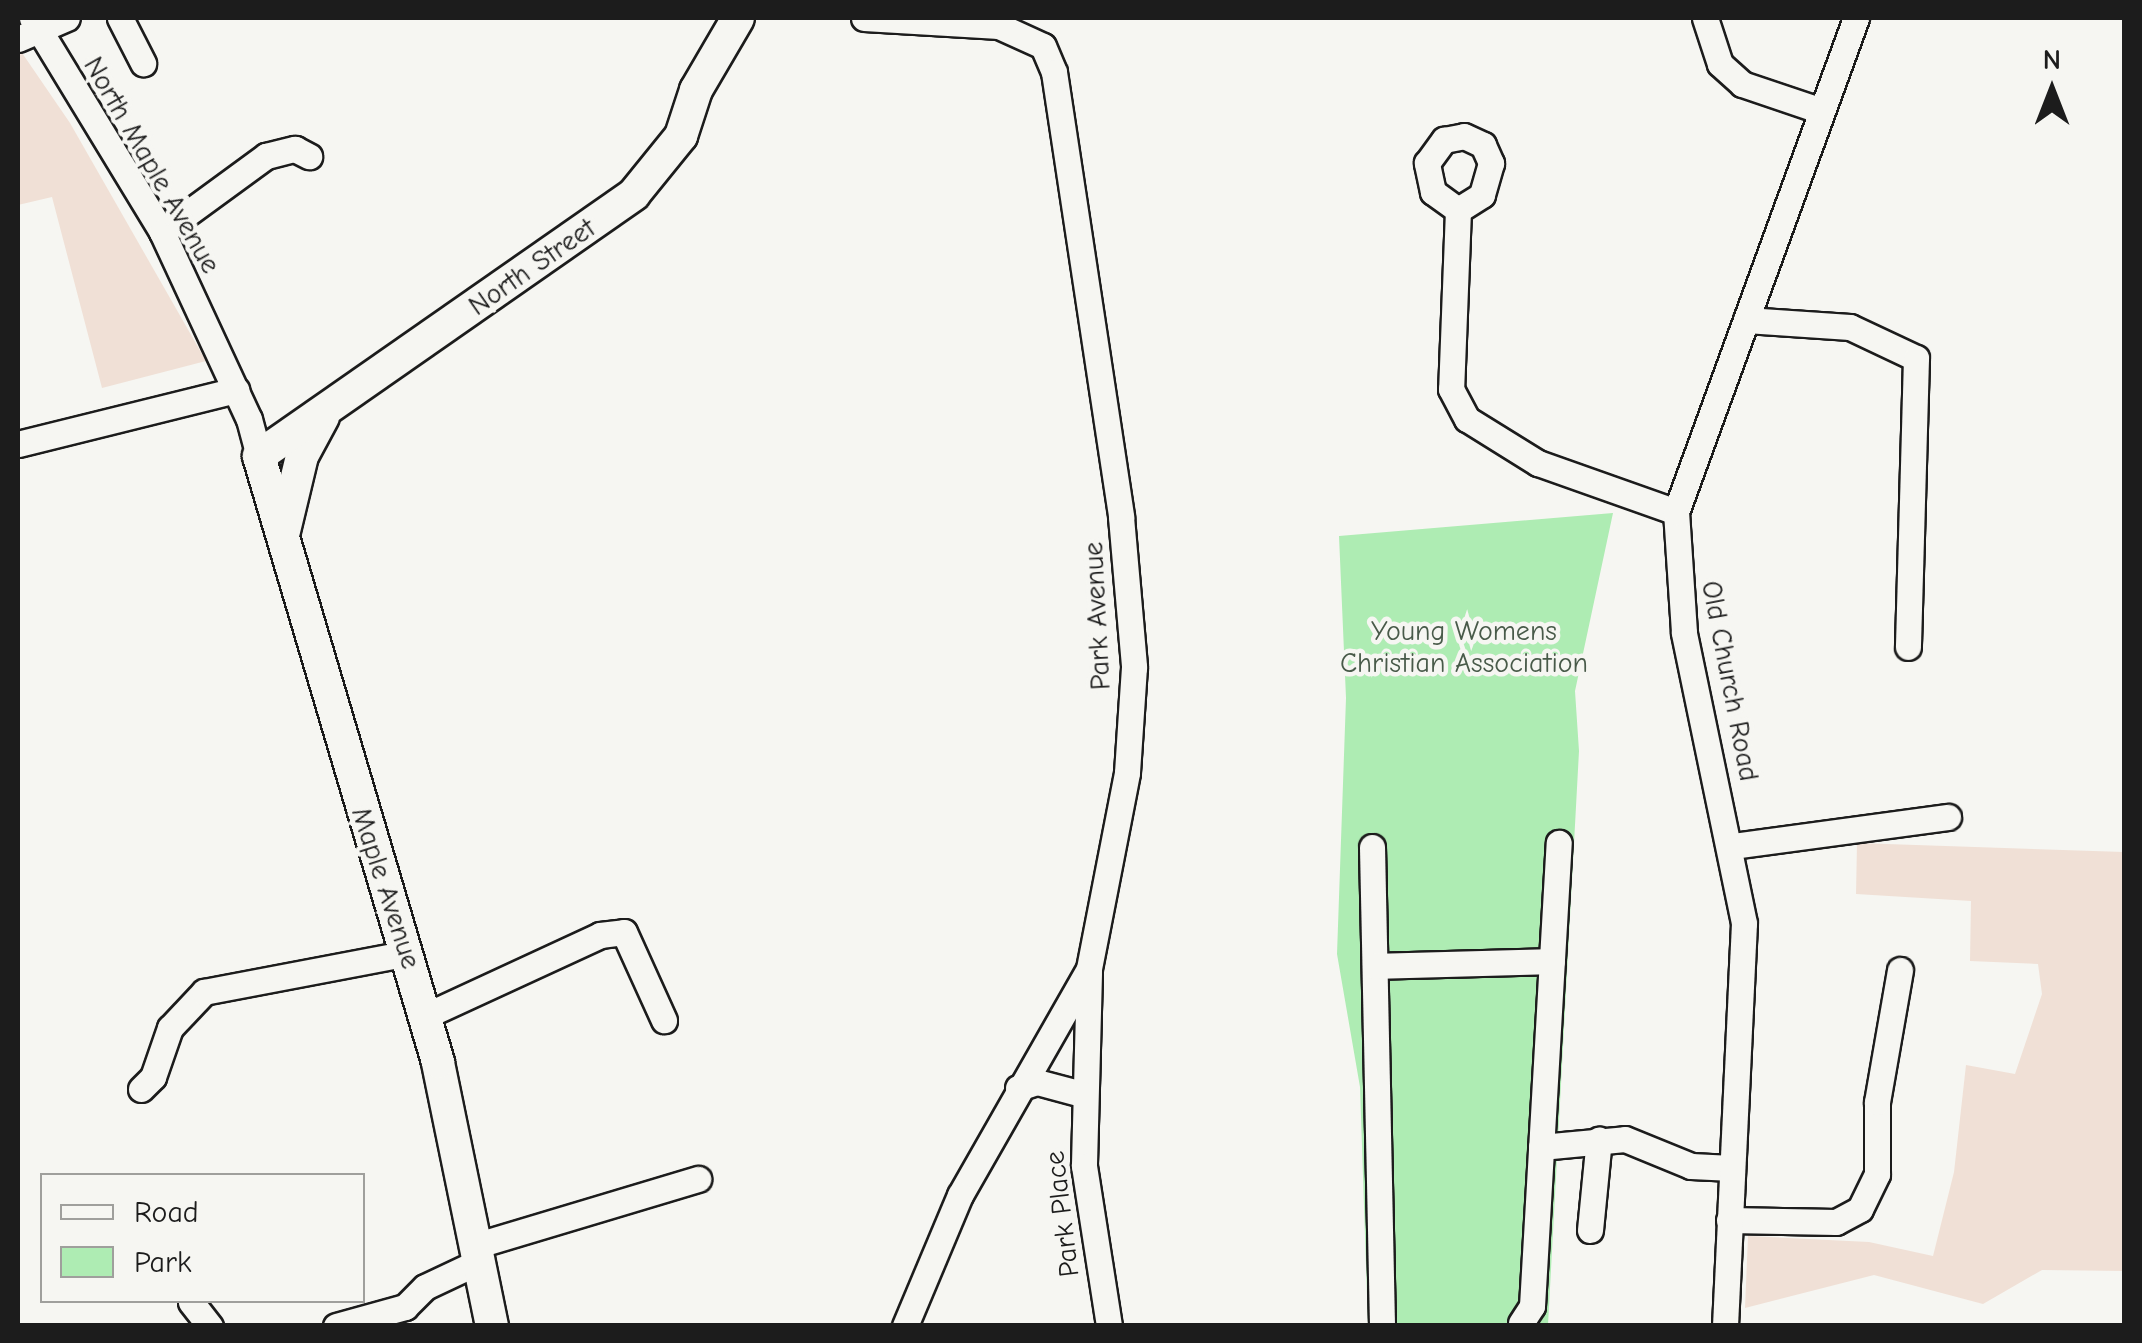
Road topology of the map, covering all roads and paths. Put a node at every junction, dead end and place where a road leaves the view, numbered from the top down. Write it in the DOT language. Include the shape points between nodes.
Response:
graph roads {
  1 [pos="67,18"];
  2 [pos="120,18"];
  3 [pos="738,18"];
  4 [pos="864,18"];
  5 [pos="1705,18"];
  6 [pos="1856,18"];
  7 [pos="30,29"];
  8 [pos="143,63"];
  9 [pos="1822,111"];
  10 [pos="309,156"];
  11 [pos="1458,210"];
  12 [pos="162,232"];
  13 [pos="1746,320"];
  14 [pos="236,390"];
  15 [pos="326,412"];
  16 [pos="18,444"];
  17 [pos="260,456"];
  18 [pos="1676,512"];
  19 [pos="282,540"];
  20 [pos="1908,648"];
  21 [pos="1948,818"];
  22 [pos="1559,843"];
  23 [pos="1733,846"];
  24 [pos="1372,847"];
  25 [pos="408,952"];
  26 [pos="1552,962"];
  27 [pos="1375,966"];
  28 [pos="1089,969"];
  29 [pos="1900,970"];
  30 [pos="425,1016"];
  31 [pos="664,1020"];
  32 [pos="1018,1088"];
  33 [pos="141,1089"];
  34 [pos="1082,1094"];
  35 [pos="1600,1139"];
  36 [pos="1541,1147"];
  37 [pos="1732,1168"];
  38 [pos="698,1179"];
  39 [pos="1730,1220"];
  40 [pos="1590,1230"];
  41 [pos="479,1253"];
  42 [pos="191,1303"];
  43 [pos="408,1316"];
  44 [pos="1519,1325"];
  45 [pos="210,1326"];
  46 [pos="336,1326"];
  47 [pos="492,1326"];
  48 [pos="906,1326"];
  49 [pos="1109,1326"];
  50 [pos="1382,1326"];
  51 [pos="1725,1326"];
  1 -- 7 [label="street"];
  2 -- 8 [label="street"];
  3 -- 15 [label="main road, North Street" via="696,90 682,136 634,194"];
  4 -- 28 [label="street, Park Avenue" via="1021,33 1043,46 1062,102 1122,517 1134,667 1126,773"];
  5 -- 9 [label="street" via="1720,64 1742,84"];
  6 -- 9 [label="street, Old Church Road"];
  7 -- 12 [label="street, North Maple Avenue"];
  9 -- 13 [label="street, Old Church Road"];
  10 -- 12 [label="street" via="295,149 266,156"];
  11 -- 18 [label="street" via="1451,389 1467,420 1538,463"];
  12 -- 14 [label="street, North Maple Avenue"];
  13 -- 18 [label="street, Old Church Road"];
  13 -- 20 [label="street" via="1850,327 1916,358"];
  14 -- 16 [label="street"];
  14 -- 17 [label="street, North Maple Avenue"];
  15 -- 17 [label="main road, North Street"];
  15 -- 19 [label="main road" via="302,456"];
  17 -- 19 [label="main road, Maple Avenue"];
  18 -- 23 [label="street, Old Church Road" via="1684,632"];
  19 -- 25 [label="main road, Maple Avenue"];
  21 -- 23 [label="street"];
  22 -- 26 [label="street"];
  23 -- 37 [label="street, Old Church Road" via="1744,955"];
  24 -- 27 [label="street"];
  25 -- 30 [label="main road, Maple Avenue"];
  25 -- 33 [label="street" via="204,992 170,1028 152,1078"];
  26 -- 27 [label="street"];
  26 -- 36 [label="street"];
  27 -- 50 [label="street"];
  28 -- 32 [label="street, Park Avenue"];
  28 -- 34 [label="street, Park Place"];
  29 -- 39 [label="street" via="1878,1102 1877,1174 1860,1209 1836,1222"];
  30 -- 31 [label="street" via="600,935 624,932"];
  30 -- 41 [label="main road, Maple Avenue"];
  32 -- 34 [label="street" via="1037,1082"];
  32 -- 48 [label="street, Park Avenue" via="953,1210"];
  34 -- 49 [label="street, Park Place" via="1092,1246"];
  35 -- 36 [label="street"];
  35 -- 37 [label="street" via="1624,1139 1692,1166"];
  35 -- 40 [label="street"];
  36 -- 44 [label="street" via="1532,1306"];
  37 -- 39 [label="street, Old Church Road"];
  38 -- 41 [label="street"];
  39 -- 51 [label="street, Old Church Road"];
  41 -- 43 [label="street" via="426,1288"];
  41 -- 47 [label="main road, Maple Avenue"];
  42 -- 45 [label="street"];
  43 -- 46 [label="street"];
}
